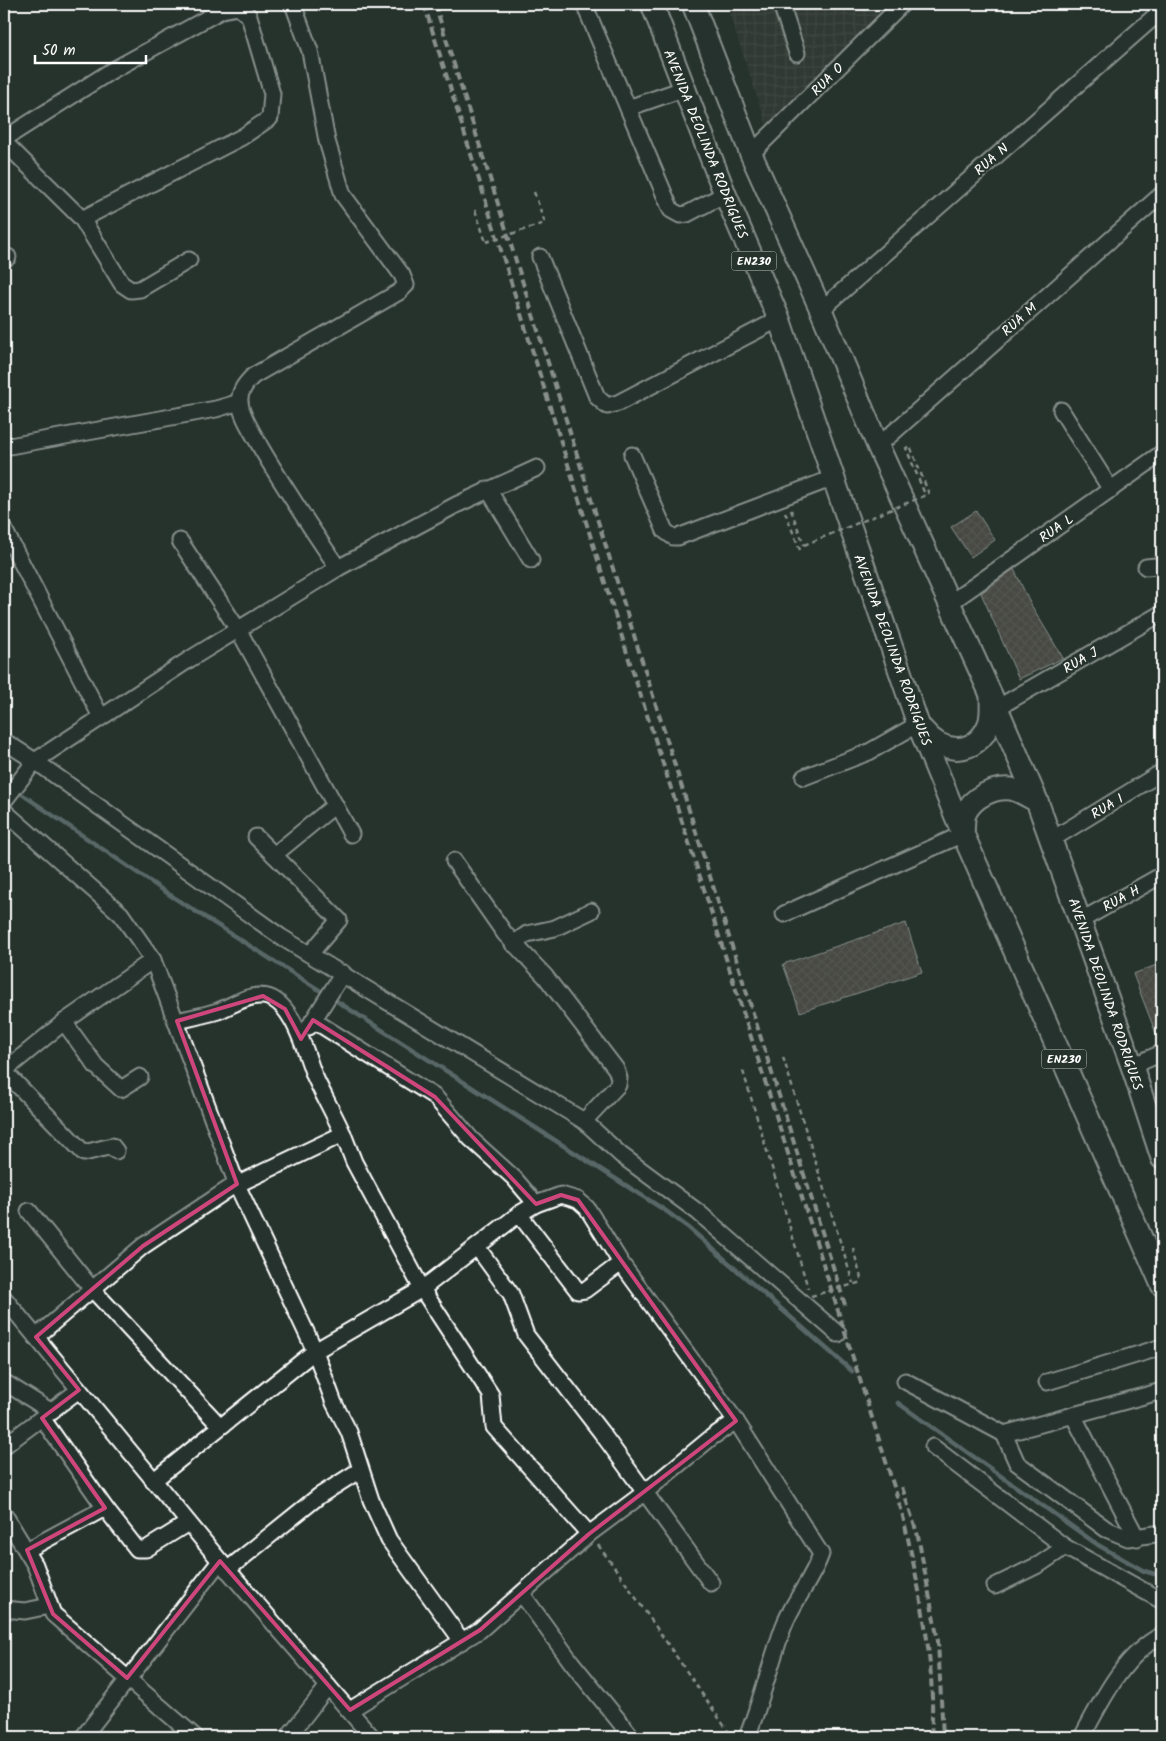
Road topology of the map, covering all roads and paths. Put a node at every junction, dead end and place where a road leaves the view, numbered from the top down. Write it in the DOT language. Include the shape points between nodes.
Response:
graph roads {
  1 [pos="293,4"];
  2 [pos="584,4"];
  3 [pos="652,4"];
  4 [pos="693,4"];
  5 [pos="704,4"];
  6 [pos="781,4"];
  7 [pos="902,4"];
  8 [pos="1162,10"];
  9 [pos="797,53"];
  10 [pos="720,70"];
  11 [pos="683,89"];
  12 [pos="628,108"];
  13 [pos="4,141"];
  14 [pos="751,154"];
  15 [pos="534,192"];
  16 [pos="725,194"];
  17 [pos="1160,202"];
  18 [pos="475,210"];
  19 [pos="82,220"];
  20 [pos="540,257"];
  21 [pos="189,260"];
  22 [pos="821,310"];
  23 [pos="779,319"];
  24 [pos="240,402"];
  25 [pos="1061,410"];
  26 [pos="878,446"];
  27 [pos="4,447"];
  28 [pos="1162,453"];
  29 [pos="632,455"];
  30 [pos="537,468"];
  31 [pos="833,478"];
  32 [pos="488,489"];
  33 [pos="1111,490"];
  34 [pos="924,492"];
  35 [pos="790,508"];
  36 [pos="784,509"];
  37 [pos="4,529"];
  38 [pos="180,541"];
  39 [pos="800,550"];
  40 [pos="531,560"];
  41 [pos="1146,567"];
  42 [pos="338,568"];
  43 [pos="1162,569"];
  44 [pos="950,603"];
  45 [pos="1162,613"];
  46 [pos="239,631"];
  47 [pos="994,701"];
  48 [pos="101,717"];
  49 [pos="918,724"];
  50 [pos="4,741"];
  51 [pos="35,761"];
  52 [pos="1162,772"];
  53 [pos="804,777"];
  54 [pos="1037,801"];
  55 [pos="5,803"];
  56 [pos="335,805"];
  57 [pos="351,834"];
  58 [pos="963,834"];
  59 [pos="256,837"];
  60 [pos="1051,840"];
  61 [pos="274,856"];
  62 [pos="454,861"];
  63 [pos="1162,874"];
  64 [pos="591,911"];
  65 [pos="784,914"];
  66 [pos="1080,921"];
  67 [pos="513,944"];
  68 [pos="310,954"];
  69 [pos="153,960"];
  70 [pos="340,978"];
  71 [pos="316,1015"];
  72 [pos="177,1021"];
  73 [pos="64,1022"];
  74 [pos="301,1038"];
  75 [pos="1162,1053"];
  76 [pos="783,1057"];
  77 [pos="1132,1066"];
  78 [pos="4,1071"];
  79 [pos="743,1071"];
  80 [pos="140,1077"];
  81 [pos="584,1121"];
  82 [pos="343,1134"];
  83 [pos="116,1151"];
  84 [pos="1162,1158"];
  85 [pos="237,1185"];
  86 [pos="536,1204"];
  87 [pos="29,1212"];
  88 [pos="519,1214"];
  89 [pos="477,1247"];
  90 [pos="853,1248"];
  91 [pos="621,1263"];
  92 [pos="854,1283"];
  93 [pos="1162,1285"];
  94 [pos="92,1289"];
  95 [pos="422,1289"];
  96 [pos="4,1298"];
  97 [pos="838,1334"];
  98 [pos="36,1337"];
  99 [pos="1162,1347"];
  100 [pos="315,1351"];
  101 [pos="905,1381"];
  102 [pos="4,1382"];
  103 [pos="1047,1382"];
  104 [pos="79,1390"];
  105 [pos="1162,1390"];
  106 [pos="47,1415"];
  107 [pos="1073,1415"];
  108 [pos="736,1421"];
  109 [pos="220,1426"];
  110 [pos="1004,1434"];
  111 [pos="4,1446"];
  112 [pos="933,1447"];
  113 [pos="360,1470"];
  114 [pos="153,1481"];
  115 [pos="644,1493"];
  116 [pos="105,1508"];
  117 [pos="4,1514"];
  118 [pos="188,1524"];
  119 [pos="1162,1533"];
  120 [pos="589,1534"];
  121 [pos="1138,1538"];
  122 [pos="1065,1547"];
  123 [pos="27,1550"];
  124 [pos="224,1566"];
  125 [pos="712,1583"];
  126 [pos="995,1586"];
  127 [pos="522,1594"];
  128 [pos="1162,1601"];
  129 [pos="49,1606"];
  130 [pos="4,1609"];
  131 [pos="1162,1635"];
  132 [pos="462,1641"];
  133 [pos="127,1678"];
  134 [pos="328,1686"];
  135 [pos="350,1710"];
  136 [pos="84,1737"];
  137 [pos="195,1737"];
  138 [pos="288,1737"];
  139 [pos="372,1737"];
  140 [pos="632,1737"];
  141 [pos="732,1737"];
  142 [pos="747,1737"];
  143 [pos="1082,1737"];
  1 -- 24 [label="street" via="310,52 340,190 406,285 253,376 245,383"];
  2 -- 12 [label="street"];
  3 -- 11 [label="highway, AVENIDA DEOLINDA RODRIGUES / EN230"];
  4 -- 10 [label="highway, AVENIDA DEOLINDA RODRIGUES / EN230"];
  5 -- 10 [label="highway"];
  6 -- 9 [label="street"];
  7 -- 14 [label="street, RUA O"];
  8 -- 22 [label="street, RUA N"];
  10 -- 14 [label="highway, AVENIDA DEOLINDA RODRIGUES / EN230"];
  11 -- 12 [label="street"];
  11 -- 16 [label="highway, AVENIDA DEOLINDA RODRIGUES / EN230"];
  12 -- 16 [label="street" via="671,210 680,215 687,214"];
  13 -- 19 [label="street"];
  13 -- 19 [label="street" via="111,71 222,10 238,7 250,16 272,94 270,118 242,138"];
  14 -- 22 [label="highway, AVENIDA DEOLINDA RODRIGUES / EN230"];
  15 -- 18 [label="path, bridge" via="545,223 486,242"];
  16 -- 23 [label="highway, AVENIDA DEOLINDA RODRIGUES / EN230"];
  17 -- 26 [label="street, RUA M"];
  19 -- 21 [label="street" via="122,284 131,290 140,289"];
  20 -- 23 [label="street" via="597,397 607,406"];
  22 -- 26 [label="highway, AVENIDA DEOLINDA RODRIGUES / EN230"];
  23 -- 31 [label="highway, AVENIDA DEOLINDA RODRIGUES / EN230"];
  24 -- 27 [label="street"];
  24 -- 42 [label="street" via="285,489"];
  25 -- 33 [label="street"];
  26 -- 44 [label="highway, AVENIDA DEOLINDA RODRIGUES / EN230"];
  28 -- 33 [label="street, RUA L"];
  29 -- 31 [label="street" via="665,530 672,537"];
  30 -- 32 [label="street"];
  31 -- 49 [label="highway, AVENIDA DEOLINDA RODRIGUES / EN230"];
  32 -- 40 [label="street"];
  32 -- 42 [label="street"];
  33 -- 44 [label="street, RUA L"];
  34 -- 35 [label="path, bridge" via="906,448 910,446 930,494 804,545"];
  36 -- 39 [label="path"];
  37 -- 48 [label="street"];
  38 -- 46 [label="street"];
  41 -- 43 [label="street"];
  42 -- 46 [label="street"];
  44 -- 47 [label="highway, AVENIDA DEOLINDA RODRIGUES / EN230"];
  45 -- 47 [label="street, RUA J"];
  46 -- 48 [label="street"];
  46 -- 56 [label="street"];
  47 -- 49 [label="highway" via="990,722 981,738 968,746 944,748"];
  47 -- 54 [label="highway, AVENIDA DEOLINDA RODRIGUES / EN230"];
  48 -- 51 [label="street"];
  49 -- 53 [label="street" via="869,752"];
  49 -- 58 [label="highway, AVENIDA DEOLINDA RODRIGUES / EN230"];
  50 -- 51 [label="street"];
  51 -- 55 [label="street" via="20,777"];
  51 -- 68 [label="street" via="281,937"];
  52 -- 60 [label="street, RUA I"];
  54 -- 58 [label="highway" via="1012,789 998,789 982,795 965,815"];
  54 -- 60 [label="highway, AVENIDA DEOLINDA RODRIGUES / EN230"];
  55 -- 69 [label="street" via="121,914"];
  56 -- 57 [label="street"];
  56 -- 61 [label="street"];
  58 -- 65 [label="street"];
  58 -- 93 [label="highway, AVENIDA DEOLINDA RODRIGUES / EN230"];
  59 -- 61 [label="street"];
  60 -- 66 [label="highway, AVENIDA DEOLINDA RODRIGUES / EN230"];
  61 -- 68 [label="street" via="339,920"];
  62 -- 67 [label="street"];
  63 -- 66 [label="street, RUA H"];
  64 -- 67 [label="street" via="554,928 527,934"];
  66 -- 77 [label="highway, AVENIDA DEOLINDA RODRIGUES / EN230"];
  67 -- 81 [label="street" via="545,976 616,1069 618,1085"];
  68 -- 70 [label="street"];
  69 -- 72 [label="street"];
  69 -- 73 [label="street"];
  70 -- 71 [label="street"];
  70 -- 81 [label="street"];
  71 -- 74 [label="street"];
  71 -- 86 [label="street" via="435,1097 471,1139 514,1178"];
  72 -- 74 [label="street" via="218,1011 250,997 263,996 276,1000 285,1009"];
  72 -- 85 [label="street"];
  73 -- 78 [label="street"];
  73 -- 80 [label="street" via="96,1066 120,1089"];
  74 -- 82 [label="street"];
  75 -- 77 [label="street"];
  76 -- 92 [label="path"];
  77 -- 84 [label="highway, AVENIDA DEOLINDA RODRIGUES / EN230"];
  78 -- 83 [label="street" via="84,1153 112,1146"];
  79 -- 92 [label="path, bridge" via="811,1296"];
  81 -- 97 [label="street" via="621,1155 698,1212"];
  82 -- 85 [label="street"];
  82 -- 95 [label="street" via="354,1162"];
  85 -- 94 [label="street" via="143,1246"];
  85 -- 100 [label="street"];
  86 -- 88 [label="street"];
  86 -- 91 [label="street" via="561,1195 578,1200 587,1208"];
  87 -- 94 [label="street"];
  88 -- 89 [label="street"];
  88 -- 91 [label="street" via="578,1291 585,1290"];
  89 -- 95 [label="street"];
  89 -- 115 [label="street" via="511,1294 526,1335"];
  90 -- 92 [label="path, bridge" via="862,1282"];
  91 -- 108 [label="street"];
  94 -- 98 [label="street"];
  94 -- 109 [label="street"];
  95 -- 100 [label="street"];
  95 -- 120 [label="street" via="491,1395 494,1427"];
  96 -- 98 [label="street"];
  98 -- 104 [label="street"];
  99 -- 103 [label="street"];
  100 -- 109 [label="street"];
  100 -- 113 [label="street" via="349,1432"];
  101 -- 110 [label="street"];
  102 -- 106 [label="street"];
  104 -- 106 [label="street"];
  104 -- 114 [label="street"];
  105 -- 107 [label="street"];
  106 -- 111 [label="street"];
  106 -- 116 [label="street"];
  107 -- 110 [label="street"];
  107 -- 121 [label="street"];
  108 -- 115 [label="street"];
  108 -- 142 [label="street" via="821,1554 783,1628"];
  109 -- 114 [label="street"];
  110 -- 121 [label="street" via="1017,1462 1106,1529 1117,1535"];
  112 -- 122 [label="street"];
  113 -- 124 [label="street"];
  113 -- 132 [label="street" via="389,1540"];
  114 -- 118 [label="street"];
  115 -- 120 [label="street"];
  115 -- 125 [label="street"];
  116 -- 118 [label="street" via="137,1549 146,1549"];
  116 -- 123 [label="street"];
  117 -- 123 [label="street"];
  118 -- 124 [label="street"];
  119 -- 121 [label="street"];
  120 -- 127 [label="street"];
  120 -- 141 [label="path"];
  122 -- 126 [label="street" via="1040,1564"];
  122 -- 128 [label="street"];
  123 -- 129 [label="street"];
  124 -- 133 [label="street"];
  124 -- 134 [label="street"];
  127 -- 132 [label="street"];
  127 -- 140 [label="street"];
  129 -- 130 [label="street" via="25,1611"];
  129 -- 133 [label="street" via="61,1623"];
  131 -- 143 [label="street" via="1137,1651"];
  132 -- 135 [label="street"];
  133 -- 136 [label="street"];
  133 -- 137 [label="street"];
  134 -- 135 [label="street"];
  134 -- 138 [label="street"];
  135 -- 139 [label="street"];
}
